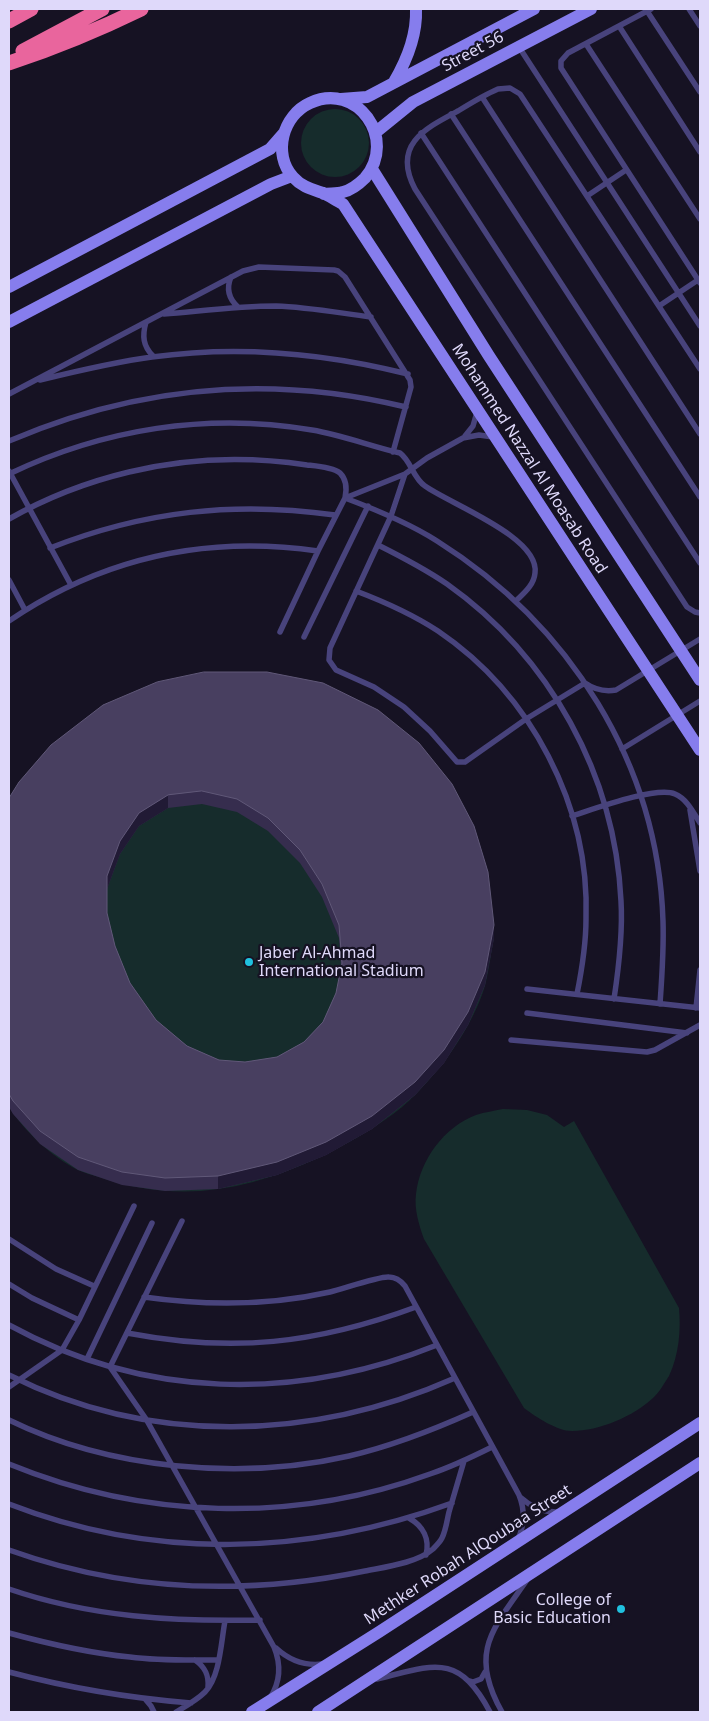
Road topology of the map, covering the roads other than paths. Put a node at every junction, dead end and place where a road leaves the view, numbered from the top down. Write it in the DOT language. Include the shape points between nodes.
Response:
graph roads {
  1 [pos="32,9"];
  2 [pos="102,9"];
  3 [pos="141,9"];
  4 [pos="416,9"];
  5 [pos="534,9"];
  6 [pos="591,9"];
  7 [pos="689,9"];
  8 [pos="649,10"];
  9 [pos="571,13"];
  10 [pos="9,21"];
  11 [pos="619,26"];
  12 [pos="700,26"];
  13 [pos="586,44"];
  14 [pos="519,46"];
  15 [pos="9,58"];
  16 [pos="9,63"];
  17 [pos="394,83"];
  18 [pos="700,92"];
  19 [pos="482,97"];
  20 [pos="338,99"];
  21 [pos="451,114"];
  22 [pos="376,132"];
  23 [pos="284,133"];
  24 [pos="420,133"];
  25 [pos="700,152"];
  26 [pos="372,169"];
  27 [pos="626,170"];
  28 [pos="292,176"];
  29 [pos="607,183"];
  30 [pos="324,194"];
  31 [pos="587,196"];
  32 [pos="700,219"];
  33 [pos="231,277"];
  34 [pos="699,282"];
  35 [pos="9,287"];
  36 [pos="679,293"];
  37 [pos="659,306"];
  38 [pos="238,307"];
  39 [pos="160,314"];
  40 [pos="371,317"];
  41 [pos="9,322"];
  42 [pos="146,322"];
  43 [pos="700,326"];
  44 [pos="153,356"];
  45 [pos="700,369"];
  46 [pos="408,374"];
  47 [pos="32,382"];
  48 [pos="9,394"];
  49 [pos="406,407"];
  50 [pos="477,412"];
  51 [pos="700,434"];
  52 [pos="463,438"];
  53 [pos="495,438"];
  54 [pos="9,441"];
  55 [pos="394,452"];
  56 [pos="411,468"];
  57 [pos="9,473"];
  58 [pos="405,474"];
  59 [pos="345,498"];
  60 [pos="700,498"];
  61 [pos="368,506"];
  62 [pos="29,508"];
  63 [pos="335,515"];
  64 [pos="391,516"];
  65 [pos="9,519"];
  66 [pos="378,545"];
  67 [pos="50,548"];
  68 [pos="318,551"];
  69 [pos="700,564"];
  70 [pos="9,580"];
  71 [pos="71,585"];
  72 [pos="356,591"];
  73 [pos="516,601"];
  74 [pos="25,610"];
  75 [pos="700,613"];
  76 [pos="9,621"];
  77 [pos="280,632"];
  78 [pos="304,637"];
  79 [pos="700,640"];
  80 [pos="682,650"];
  81 [pos="649,670"];
  82 [pos="700,680"];
  83 [pos="585,683"];
  84 [pos="558,700"];
  85 [pos="700,701"];
  86 [pos="678,716"];
  87 [pos="526,719"];
  88 [pos="622,750"];
  89 [pos="700,750"];
  90 [pos="640,796"];
  91 [pos="689,805"];
  92 [pos="605,806"];
  93 [pos="572,816"];
  94 [pos="700,823"];
  95 [pos="700,871"];
  96 [pos="700,970"];
  97 [pos="527,989"];
  98 [pos="576,994"];
  99 [pos="614,998"];
  100 [pos="660,1004"];
  101 [pos="698,1008"];
  102 [pos="526,1013"];
  103 [pos="700,1025"];
  104 [pos="687,1033"];
  105 [pos="511,1040"];
  106 [pos="134,1206"];
  107 [pos="182,1221"];
  108 [pos="152,1223"];
  109 [pos="9,1239"];
  110 [pos="9,1284"];
  111 [pos="94,1286"];
  112 [pos="144,1297"];
  113 [pos="416,1307"];
  114 [pos="78,1320"];
  115 [pos="9,1325"];
  116 [pos="127,1333"];
  117 [pos="437,1345"];
  118 [pos="62,1350"];
  119 [pos="87,1359"];
  120 [pos="110,1366"];
  121 [pos="9,1375"];
  122 [pos="455,1378"];
  123 [pos="20,1380"];
  124 [pos="9,1387"];
  125 [pos="474,1412"];
  126 [pos="146,1419"];
  127 [pos="9,1420"];
  128 [pos="700,1423"];
  129 [pos="492,1447"];
  130 [pos="464,1461"];
  131 [pos="700,1463"];
  132 [pos="9,1464"];
  133 [pos="171,1465"];
  134 [pos="519,1495"];
  135 [pos="452,1503"];
  136 [pos="9,1504"];
  137 [pos="196,1508"];
  138 [pos="563,1512"];
  139 [pos="408,1518"];
  140 [pos="217,1545"];
  141 [pos="514,1545"];
  142 [pos="9,1550"];
  143 [pos="426,1555"];
  144 [pos="534,1571"];
  145 [pos="240,1587"];
  146 [pos="9,1589"];
  147 [pos="260,1620"];
  148 [pos="225,1621"];
  149 [pos="9,1633"];
  150 [pos="274,1646"];
  151 [pos="195,1660"];
  152 [pos="218,1660"];
  153 [pos="328,1663"];
  154 [pos="9,1672"];
  155 [pos="485,1672"];
  156 [pos="470,1681"];
  157 [pos="365,1682"];
  158 [pos="208,1690"];
  159 [pos="146,1700"];
  160 [pos="190,1703"];
  161 [pos="266,1703"];
  162 [pos="154,1712"];
  163 [pos="176,1712"];
  164 [pos="252,1712"];
  165 [pos="318,1712"];
  166 [pos="490,1712"];
  167 [pos="502,1712"];
  1 -- 10 [label="highway"];
  2 -- 15 [label="highway"];
  3 -- 16 [label="highway" via="46,51"];
  4 -- 17 [label="street" via="408,56"];
  5 -- 17 [label="street, Street 56"];
  6 -- 9 [label="street, Street 56"];
  7 -- 12 [label="lane"];
  8 -- 11 [label="lane"];
  8 -- 18 [label="lane"];
  9 -- 14 [label="street, Street 56"];
  11 -- 13 [label="lane"];
  11 -- 25 [label="lane"];
  13 -- 27 [label="lane" via="563,58 560,64 562,71"];
  13 -- 32 [label="lane"];
  14 -- 22 [label="street, Street 56" via="413,102"];
  14 -- 29 [label="lane"];
  17 -- 20 [label="street, Street 56" via="367,97"];
  19 -- 21 [label="lane"];
  19 -- 31 [label="lane" via="504,88 520,94"];
  19 -- 51 [label="lane"];
  20 -- 22 [label="street" via="361,110"];
  20 -- 23 [label="street" via="324,99 298,110"];
  21 -- 24 [label="lane"];
  21 -- 60 [label="lane"];
  22 -- 26 [label="street" via="378,145"];
  23 -- 28 [label="street" via="283,156"];
  23 -- 35 [label="street" via="270,150"];
  24 -- 69 [label="lane"];
  24 -- 75 [label="lane" via="407,162 414,189 687,607"];
  26 -- 30 [label="street" via="359,184 343,192"];
  26 -- 80 [label="street, Mohammed Nazzal Al Moasab Road" via="489,356"];
  27 -- 29 [label="lane"];
  27 -- 34 [label="lane"];
  28 -- 30 [label="street" via="306,188"];
  28 -- 41 [label="street" via="271,184"];
  29 -- 31 [label="lane"];
  29 -- 36 [label="lane"];
  30 -- 50 [label="street, Mohammed Nazzal Al Moasab Road" via="343,204"];
  31 -- 37 [label="lane"];
  33 -- 38 [label="lane" via="228,288"];
  33 -- 39 [label="lane"];
  33 -- 40 [label="lane" via="259,267 338,272 345,277"];
  34 -- 36 [label="lane"];
  36 -- 37 [label="lane"];
  36 -- 43 [label="lane"];
  37 -- 45 [label="lane"];
  38 -- 39 [label="lane"];
  38 -- 40 [label="lane" via="306,308"];
  39 -- 42 [label="lane"];
  40 -- 46 [label="lane"];
  42 -- 44 [label="lane" via="144,342"];
  42 -- 47 [label="lane"];
  44 -- 46 [label="lane" via="222,351 275,352 336,359"];
  44 -- 47 [label="lane"];
  46 -- 49 [label="lane" via="411,387"];
  47 -- 48 [label="lane"];
  49 -- 54 [label="lane" via="313,391 208,390 104,408"];
  49 -- 55 [label="lane"];
  50 -- 52 [label="lane" via="473,426"];
  50 -- 53 [label="street, Mohammed Nazzal Al Moasab Road"];
  52 -- 53 [label="lane" via="478,435"];
  52 -- 56 [label="lane"];
  53 -- 81 [label="street, Mohammed Nazzal Al Moasab Road"];
  55 -- 56 [label="lane" via="403,455"];
  55 -- 57 [label="lane" via="340,436 284,426 200,424 116,436 62,451"];
  56 -- 58 [label="lane"];
  56 -- 73 [label="lane" via="425,486 480,516 528,550 534,561 535,574 530,586"];
  57 -- 62 [label="lane"];
  58 -- 59 [label="lane"];
  58 -- 64 [label="lane"];
  59 -- 61 [label="lane"];
  59 -- 62 [label="lane" via="345,482 336,471 282,462 233,459 170,464 128,472 87,484"];
  59 -- 63 [label="lane"];
  61 -- 64 [label="lane"];
  61 -- 78 [label="lane"];
  62 -- 65 [label="lane"];
  62 -- 67 [label="lane"];
  63 -- 67 [label="lane" via="259,508 182,513 143,519"];
  63 -- 68 [label="lane"];
  64 -- 66 [label="lane"];
  64 -- 73 [label="lane" via="470,563"];
  66 -- 72 [label="lane"];
  66 -- 84 [label="lane" via="425,570 488,618 525,656"];
  67 -- 71 [label="lane"];
  68 -- 71 [label="lane" via="256,545 192,549 130,562"];
  68 -- 77 [label="lane"];
  70 -- 74 [label="lane"];
  71 -- 74 [label="lane"];
  72 -- 87 [label="lane" via="419,619 456,645 490,675"];
  72 -- 87 [label="lane" via="330,648 330,664 404,707 456,762 465,762"];
  73 -- 83 [label="lane" via="541,626"];
  74 -- 76 [label="lane"];
  79 -- 80 [label="lane"];
  80 -- 81 [label="lane"];
  80 -- 82 [label="street, Mohammed Nazzal Al Moasab Road"];
  81 -- 83 [label="lane" via="616,690 596,690"];
  81 -- 86 [label="street, Mohammed Nazzal Al Moasab Road"];
  83 -- 84 [label="lane"];
  83 -- 88 [label="lane"];
  84 -- 87 [label="lane"];
  84 -- 92 [label="lane" via="585,750"];
  85 -- 86 [label="lane"];
  86 -- 88 [label="lane"];
  86 -- 89 [label="street, Mohammed Nazzal Al Moasab Road"];
  87 -- 93 [label="lane" via="556,772"];
  88 -- 90 [label="lane"];
  90 -- 91 [label="lane" via="670,792"];
  90 -- 92 [label="lane"];
  90 -- 100 [label="lane" via="659,878 663,962"];
  91 -- 94 [label="lane"];
  91 -- 95 [label="lane"];
  92 -- 93 [label="lane"];
  92 -- 99 [label="lane" via="617,861 621,902 619,966"];
  93 -- 98 [label="lane" via="586,892 585,943"];
  96 -- 101 [label="lane"];
  97 -- 98 [label="lane"];
  98 -- 99 [label="lane"];
  99 -- 100 [label="lane"];
  100 -- 101 [label="lane"];
  102 -- 104 [label="lane"];
  103 -- 104 [label="lane"];
  104 -- 105 [label="lane" via="648,1052"];
  106 -- 111 [label="lane"];
  107 -- 112 [label="lane"];
  108 -- 119 [label="lane"];
  109 -- 111 [label="lane" via="56,1269"];
  110 -- 114 [label="lane"];
  111 -- 114 [label="lane"];
  112 -- 113 [label="lane" via="200,1303 266,1302 314,1295 389,1277 402,1283"];
  112 -- 116 [label="lane"];
  113 -- 116 [label="lane" via="346,1330 273,1342 217,1344 161,1340"];
  113 -- 117 [label="lane"];
  114 -- 118 [label="lane"];
  115 -- 118 [label="lane"];
  116 -- 120 [label="lane"];
  117 -- 120 [label="lane" via="364,1370 288,1383 202,1383 160,1378"];
  117 -- 122 [label="lane"];
  118 -- 119 [label="lane"];
  118 -- 123 [label="lane"];
  119 -- 120 [label="lane"];
  120 -- 126 [label="lane"];
  121 -- 123 [label="lane"];
  122 -- 125 [label="lane"];
  122 -- 126 [label="lane" via="384,1406 310,1422 234,1427 183,1425"];
  123 -- 124 [label="lane"];
  123 -- 126 [label="lane" via="84,1405"];
  125 -- 129 [label="lane"];
  125 -- 133 [label="lane" via="391,1445 304,1464 260,1468"];
  126 -- 133 [label="lane"];
  127 -- 133 [label="lane" via="91,1450"];
  128 -- 138 [label="street, Methker Robah AlQoubaa Street"];
  129 -- 130 [label="lane"];
  129 -- 134 [label="lane"];
  130 -- 135 [label="lane"];
  130 -- 137 [label="lane" via="400,1484 332,1500 246,1509"];
  131 -- 144 [label="street"];
  132 -- 137 [label="lane" via="90,1491 151,1504"];
  133 -- 137 [label="lane"];
  134 -- 138 [label="lane" via="536,1508"];
  134 -- 141 [label="lane" via="524,1521"];
  135 -- 139 [label="lane"];
  135 -- 143 [label="lane" via="443,1537"];
  136 -- 140 [label="lane" via="55,1520 118,1535"];
  137 -- 140 [label="lane"];
  138 -- 141 [label="street, Methker Robah AlQoubaa Street"];
  139 -- 140 [label="lane" via="313,1539"];
  139 -- 143 [label="lane" via="425,1535"];
  140 -- 145 [label="lane"];
  141 -- 153 [label="street, Methker Robah AlQoubaa Street"];
  142 -- 145 [label="lane" via="64,1568 139,1582"];
  143 -- 145 [label="lane" via="329,1578"];
  144 -- 155 [label="lane" via="490,1635"];
  144 -- 157 [label="street"];
  145 -- 147 [label="lane"];
  146 -- 148 [label="lane" via="112,1614"];
  147 -- 148 [label="lane"];
  147 -- 150 [label="lane"];
  148 -- 152 [label="lane"];
  149 -- 151 [label="lane" via="89,1652 131,1658"];
  150 -- 153 [label="lane" via="295,1661"];
  150 -- 161 [label="lane" via="280,1666 279,1676"];
  151 -- 152 [label="lane"];
  151 -- 158 [label="lane" via="206,1672"];
  152 -- 158 [label="lane"];
  153 -- 161 [label="street, Methker Robah AlQoubaa Street"];
  154 -- 159 [label="lane"];
  155 -- 156 [label="lane" via="478,1681"];
  155 -- 167 [label="lane"];
  156 -- 157 [label="lane" via="454,1670 434,1666"];
  156 -- 166 [label="lane"];
  157 -- 165 [label="street"];
  158 -- 160 [label="lane"];
  159 -- 160 [label="lane"];
  159 -- 162 [label="lane"];
  160 -- 163 [label="lane"];
  161 -- 164 [label="street, Methker Robah AlQoubaa Street"];
}
